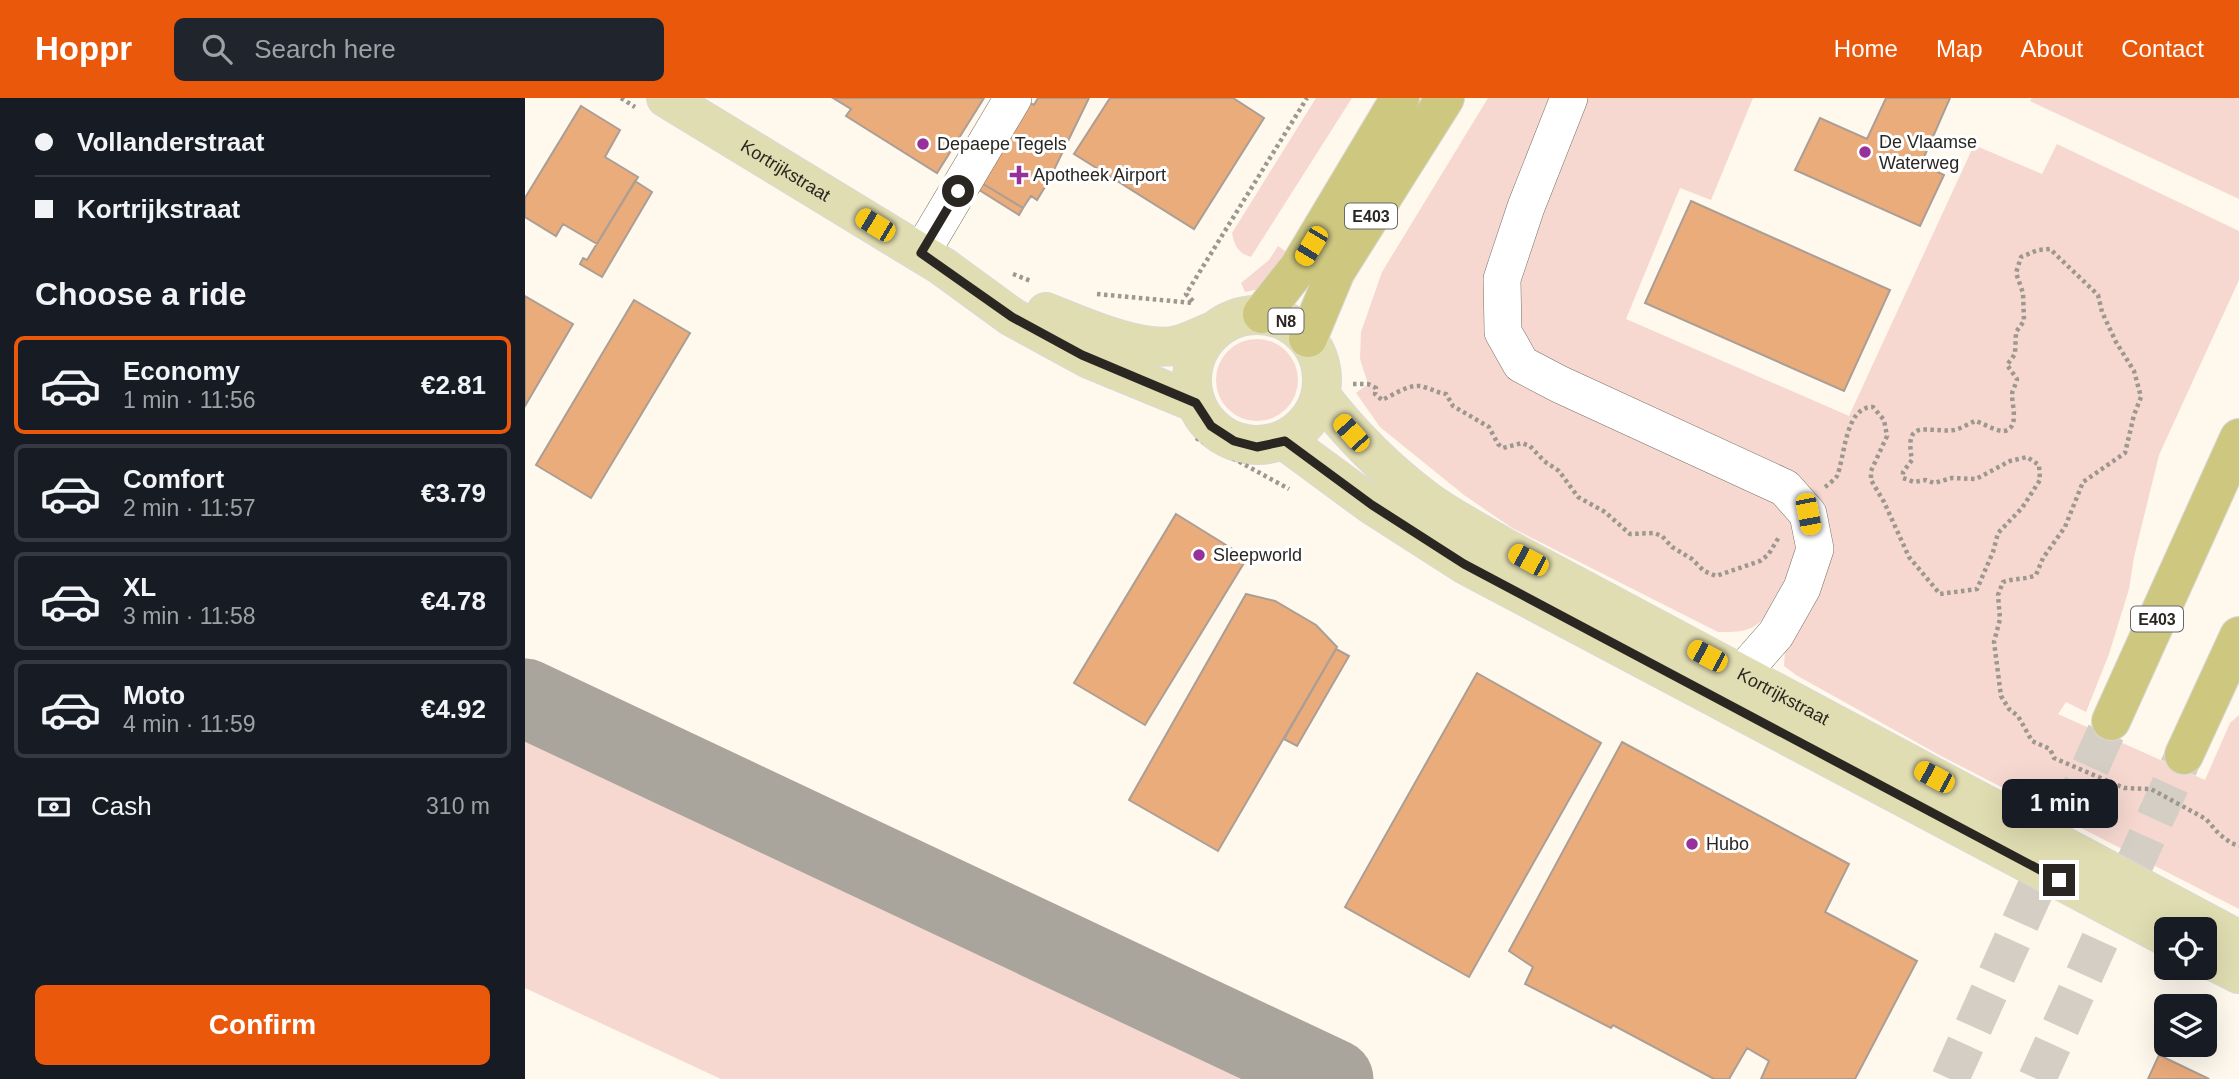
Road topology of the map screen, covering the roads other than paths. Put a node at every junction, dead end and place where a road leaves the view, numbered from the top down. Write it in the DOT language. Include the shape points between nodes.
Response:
graph roads {
  1 [pos="666,98"];
  2 [pos="1013,98"];
  3 [pos="1400,98"];
  4 [pos="1445,98"];
  5 [pos="1569,98"];
  6 [pos="931,259"];
  7 [pos="1262,314"];
  8 [pos="1204,317"];
  9 [pos="1308,338"];
  10 [pos="1321,396"];
  11 [pos="1196,403"];
  12 [pos="2239,438"];
  13 [pos="1285,441"];
  14 [pos="2239,636"];
  15 [pos="1741,674"];
  16 [pos="2111,721"];
  17 [pos="2184,755"];
  18 [pos="2154,930"];
  19 [pos="2239,940"];
  20 [pos="2217,963"];
  21 [pos="2239,974"];
  1 -- 6 [label="main road, Kortrijkstraat / N8"];
  2 -- 6 [label="street"];
  3 -- 7 [label="highway, E403" via="1299,267"];
  4 -- 9 [label="highway, E403" via="1336,271"];
  5 -- 15 [label="street" via="1502,279 1503,332 1521,363 1785,488 1808,514 1815,549 1802,587 1776,635"];
  6 -- 8 [label="main road, Kortrijkstraat / N8" via="1034,308 1139,345 1177,346"];
  6 -- 11 [label="main road, Kortrijkstraat / N8" via="1012,317 1082,355"];
  7 -- 8 [label="main road, N8"];
  7 -- 9 [label="main road, N8" via="1287,321"];
  8 -- 11 [label="main road" via="1192,377"];
  9 -- 10 [label="main road, N8" via="1321,365"];
  10 -- 13 [label="main road" via="1309,421"];
  10 -- 15 [label="main road, Kortrijkstraat" via="1362,445 1426,500 1505,548"];
  11 -- 13 [label="main road, N8" via="1211,426 1234,441 1257,447"];
  12 -- 16 [label="highway, E403"];
  13 -- 18 [label="main road, Kortrijkstraat" via="1464,564"];
  14 -- 17 [label="highway"];
  15 -- 19 [label="main road, Kortrijkstraat"];
  20 -- 21 [label="main road"];
}
